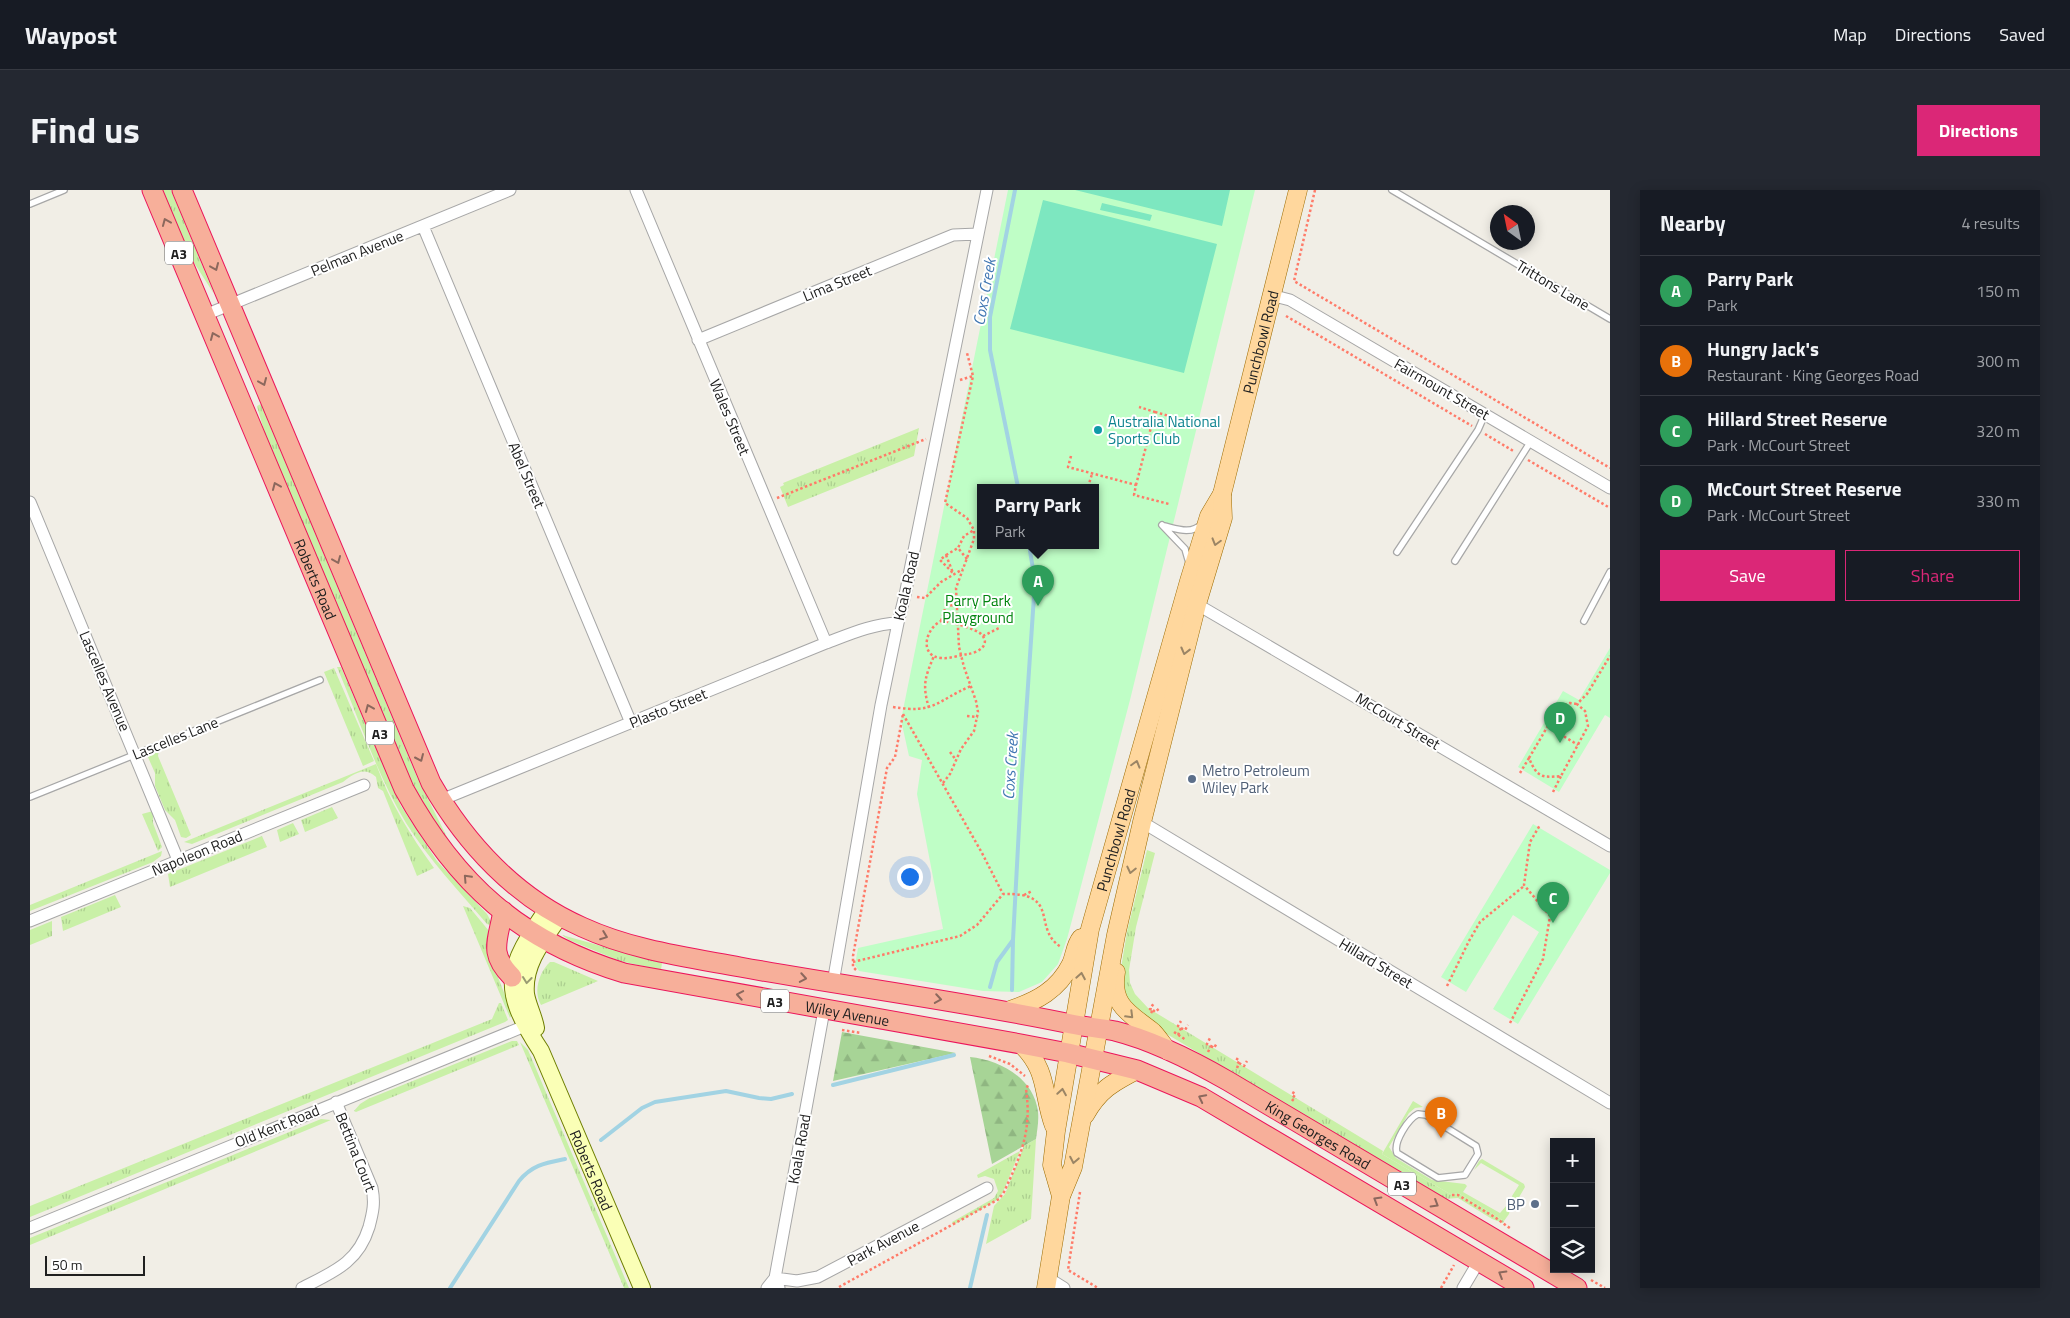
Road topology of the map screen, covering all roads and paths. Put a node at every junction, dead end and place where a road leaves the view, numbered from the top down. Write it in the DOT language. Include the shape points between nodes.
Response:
graph roads {
  1 [pos="64,190"];
  2 [pos="152,190"];
  3 [pos="182,190"];
  4 [pos="510,190"];
  5 [pos="636,190"];
  6 [pos="987,190"];
  7 [pos="1298,190"];
  8 [pos="1316,190"];
  9 [pos="1392,190"];
  10 [pos="30,204"];
  11 [pos="423,226"];
  12 [pos="978,234"];
  13 [pos="1271,295"];
  14 [pos="230,305"];
  15 [pos="205,315"];
  16 [pos="1286,316"];
  17 [pos="1610,319"];
  18 [pos="698,340"];
  19 [pos="973,376"];
  20 [pos="1139,407"];
  21 [pos="1155,412"];
  22 [pos="1485,414"];
  23 [pos="1173,417"];
  24 [pos="1478,430"];
  25 [pos="928,438"];
  26 [pos="1532,441"];
  27 [pos="1071,456"];
  28 [pos="1521,456"];
  29 [pos="1610,468"];
  30 [pos="1092,474"];
  31 [pos="1089,484"];
  32 [pos="1136,485"];
  33 [pos="1610,488"];
  34 [pos="1222,494"];
  35 [pos="774,500"];
  36 [pos="30,502"];
  37 [pos="1169,504"];
  38 [pos="1610,508"];
  39 [pos="1209,516"];
  40 [pos="974,530"];
  41 [pos="958,548"];
  42 [pos="1398,552"];
  43 [pos="946,555"];
  44 [pos="967,559"];
  45 [pos="1454,561"];
  46 [pos="963,569"];
  47 [pos="1610,572"];
  48 [pos="953,573"];
  49 [pos="1190,594"];
  50 [pos="905,595"];
  51 [pos="956,604"];
  52 [pos="941,621"];
  53 [pos="1584,621"];
  54 [pos="898,623"];
  55 [pos="957,625"];
  56 [pos="999,628"];
  57 [pos="983,636"];
  58 [pos="826,643"];
  59 [pos="961,655"];
  60 [pos="934,656"];
  61 [pos="1610,656"];
  62 [pos="320,680"];
  63 [pos="971,686"];
  64 [pos="1577,704"];
  65 [pos="881,705"];
  66 [pos="929,708"];
  67 [pos="967,716"];
  68 [pos="978,717"];
  69 [pos="631,723"];
  70 [pos="1547,726"];
  71 [pos="1578,745"];
  72 [pos="950,752"];
  73 [pos="136,754"];
  74 [pos="1529,758"];
  75 [pos="956,760"];
  76 [pos="1520,773"];
  77 [pos="1561,776"];
  78 [pos="943,783"];
  79 [pos="364,785"];
  80 [pos="1553,792"];
  81 [pos="30,797"];
  82 [pos="441,800"];
  83 [pos="1142,822"];
  84 [pos="1540,825"];
  85 [pos="1610,846"];
  86 [pos="178,860"];
  87 [pos="1524,886"];
  88 [pos="1032,891"];
  89 [pos="1005,894"];
  90 [pos="1024,894"];
  91 [pos="503,910"];
  92 [pos="554,912"];
  93 [pos="30,921"];
  94 [pos="1090,929"];
  95 [pos="1116,935"];
  96 [pos="537,936"];
  97 [pos="1068,949"];
  98 [pos="853,962"];
  99 [pos="857,972"];
  100 [pos="512,977"];
  101 [pos="832,983"];
  102 [pos="1447,986"];
  103 [pos="1160,1008"];
  104 [pos="824,1010"];
  105 [pos="1010,1010"];
  106 [pos="1152,1010"];
  107 [pos="1181,1021"];
  108 [pos="1073,1024"];
  109 [pos="1510,1024"];
  110 [pos="1188,1025"];
  111 [pos="525,1026"];
  112 [pos="1097,1028"];
  113 [pos="1181,1028"];
  114 [pos="842,1030"];
  115 [pos="1172,1031"];
  116 [pos="861,1033"];
  117 [pos="1210,1038"];
  118 [pos="1173,1043"];
  119 [pos="1217,1043"];
  120 [pos="1021,1044"];
  121 [pos="1193,1044"];
  122 [pos="1211,1046"];
  123 [pos="1200,1048"];
  124 [pos="541,1051"];
  125 [pos="1208,1052"];
  126 [pos="1068,1053"];
  127 [pos="982,1054"];
  128 [pos="1239,1056"];
  129 [pos="1215,1057"];
  130 [pos="1092,1059"];
  131 [pos="1247,1061"];
  132 [pos="1239,1063"];
  133 [pos="1137,1070"];
  134 [pos="1244,1074"];
  135 [pos="1295,1090"];
  136 [pos="336,1102"];
  137 [pos="1610,1103"];
  138 [pos="1299,1106"];
  139 [pos="1081,1122"];
  140 [pos="1056,1131"];
  141 [pos="1478,1154"];
  142 [pos="987,1188"];
  143 [pos="1061,1196"];
  144 [pos="1449,1196"];
  145 [pos="30,1228"];
  146 [pos="1516,1233"];
  147 [pos="1479,1261"];
  148 [pos="1455,1264"];
  149 [pos="1068,1270"];
  150 [pos="777,1283"];
  151 [pos="1047,1283"];
  152 [pos="839,1287"];
  153 [pos="302,1288"];
  154 [pos="642,1288"];
  155 [pos="767,1288"];
  156 [pos="1064,1288"];
  157 [pos="1098,1288"];
  158 [pos="1441,1288"];
  159 [pos="1463,1288"];
  160 [pos="1524,1288"];
  161 [pos="1577,1288"];
  1 -- 10 [label="lane"];
  15 -- 2 [label="highway, Roberts Road / A3, one-way"];
  3 -- 14 [label="highway, Roberts Road / A3, one-way"];
  4 -- 11 [label="street, Pelman Avenue"];
  5 -- 18 [label="street, Wales Street"];
  6 -- 12 [label="street, Koala Road"];
  7 -- 13 [label="main road, Punchbowl Road"];
  8 -- 29 [label="path" via="1294,280"];
  9 -- 17 [label="lane, Trittons Lane"];
  11 -- 14 [label="street, Pelman Avenue"];
  11 -- 69 [label="street, Abel Street"];
  12 -- 18 [label="street, Lima Street" via="953,235"];
  12 -- 50 [label="street, Koala Road"];
  13 -- 22 [label="street, Fairmount Street" via="1290,300"];
  13 -- 34 [label="main road, Punchbowl Road"];
  14 -- 15 [label="street, Pelman Avenue"];
  14 -- 82 [label="highway, Roberts Road / A3, one-way" via="413,743"];
  91 -- 15 [label="highway, Roberts Road / A3, one-way" via="479,891 441,849 404,789"];
  16 -- 24 [label="path"];
  18 -- 58 [label="street, Wales Street"];
  19 -- 40 [label="path" via="945,503 967,518"];
  20 -- 21 [label="path"];
  21 -- 23 [label="path"];
  21 -- 32 [label="path"];
  22 -- 24 [label="lane"];
  22 -- 26 [label="street, Fairmount Street"];
  24 -- 28 [label="path"];
  24 -- 42 [label="lane"];
  25 -- 35 [label="path"];
  26 -- 28 [label="lane"];
  26 -- 33 [label="street, Fairmount Street"];
  27 -- 30 [label="path" via="1068,466"];
  28 -- 38 [label="path"];
  28 -- 45 [label="lane"];
  30 -- 31 [label="path"];
  30 -- 32 [label="path"];
  32 -- 37 [label="path" via="1133,495"];
  34 -- 39 [label="main road, Punchbowl Road"];
  34 -- 49 [label="main road, Punchbowl Road, one-way" via="1223,518"];
  36 -- 73 [label="street, Lascelles Avenue"];
  39 -- 49 [label="main road, Punchbowl Road"];
  39 -- 49 [label="lane" via="1192,530 1162,525 1185,549 1189,562"];
  40 -- 41 [label="path" via="964,536"];
  40 -- 44 [label="path"];
  41 -- 43 [label="path"];
  41 -- 44 [label="path"];
  43 -- 48 [label="path"];
  43 -- 48 [label="path" via="940,560"];
  44 -- 46 [label="path"];
  46 -- 48 [label="path"];
  46 -- 51 [label="path" via="956,588"];
  47 -- 53 [label="lane"];
  48 -- 50 [label="path" via="925,598"];
  49 -- 83 [label="main road, Punchbowl Road, one-way"];
  49 -- 85 [label="street, McCourt Street"];
  94 -- 49 [label="main road, Punchbowl Road, one-way"];
  50 -- 54 [label="street, Koala Road"];
  51 -- 52 [label="path" via="946,606"];
  51 -- 55 [label="path"];
  52 -- 55 [label="path"];
  52 -- 60 [label="path" via="931,628 927,637 926,643"];
  54 -- 58 [label="street, Plasto Street" via="880,624"];
  54 -- 65 [label="street, Koala Road"];
  55 -- 57 [label="path"];
  55 -- 59 [label="path"];
  56 -- 57 [label="path"];
  57 -- 59 [label="path" via="984,646 979,652"];
  58 -- 69 [label="street, Plasto Street"];
  59 -- 60 [label="path"];
  59 -- 63 [label="path"];
  60 -- 66 [label="path" via="924,692"];
  61 -- 64 [label="path" via="1587,694"];
  62 -- 73 [label="lane, Lascelles Lane"];
  63 -- 66 [label="path"];
  63 -- 68 [label="path"];
  64 -- 70 [label="path" via="1559,707"];
  64 -- 71 [label="path" via="1585,711 1588,722"];
  65 -- 66 [label="path" via="904,709"];
  65 -- 101 [label="street, Koala Road"];
  67 -- 68 [label="path"];
  68 -- 75 [label="path" via="974,731"];
  69 -- 82 [label="street, Plasto Street"];
  70 -- 71 [label="path"];
  70 -- 74 [label="path"];
  71 -- 77 [label="path"];
  72 -- 75 [label="path"];
  73 -- 81 [label="lane, Lascelles Lane"];
  73 -- 86 [label="street, Lascelles Avenue"];
  74 -- 76 [label="path"];
  74 -- 77 [label="path" via="1539,775"];
  75 -- 78 [label="path"];
  77 -- 80 [label="path"];
  78 -- 89 [label="path"];
  78 -- 98 [label="path" via="903,714 895,757 888,768"];
  79 -- 86 [label="street, Napoleon Road"];
  82 -- 92 [label="highway, Roberts Road / A3" via="470,841 498,870 523,892"];
  83 -- 95 [label="main road, Punchbowl Road, one-way"];
  83 -- 137 [label="street, Hillard Street"];
  84 -- 87 [label="path" via="1530,842"];
  86 -- 93 [label="street, Napoleon Road"];
  87 -- 102 [label="path" via="1480,922"];
  87 -- 109 [label="path" via="1550,916 1543,959"];
  88 -- 90 [label="path"];
  89 -- 90 [label="path"];
  89 -- 98 [label="path" via="976,925 960,936"];
  90 -- 97 [label="path" via="1042,907 1055,944"];
  91 -- 96 [label="highway, Roberts Road / A3"];
  91 -- 100 [label="highway" via="497,958"];
  92 -- 96 [label="main road, Roberts Road"];
  92 -- 101 [label="highway, Wiley Avenue / A3, one-way" via="608,938 646,949"];
  94 -- 105 [label="main road" via="1079,941 1071,963 1056,986 1038,1000"];
  108 -- 94 [label="main road, Punchbowl Road, one-way"];
  95 -- 112 [label="main road, Punchbowl Road"];
  95 -- 118 [label="main road, one-way" via="1119,956 1114,981 1123,1008 1134,1020"];
  96 -- 100 [label="main road, Roberts Road" via="520,950"];
  104 -- 96 [label="highway, Wiley Avenue / A3, one-way" via="624,973 592,963"];
  96 -- 124 [label="main road, Roberts Road, one-way" via="526,995"];
  98 -- 99 [label="path"];
  100 -- 111 [label="main road, Roberts Road"];
  101 -- 105 [label="highway, Wiley Avenue / A3, one-way"];
  103 -- 106 [label="path" via="1155,1012"];
  104 -- 120 [label="highway, Wiley Avenue / A3"];
  104 -- 150 [label="street, Koala Road"];
  105 -- 108 [label="highway, Wiley Avenue / A3"];
  107 -- 113 [label="path" via="1178,1026"];
  108 -- 112 [label="highway, King Georges Road / A3"];
  108 -- 126 [label="main road, Punchbowl Road"];
  110 -- 113 [label="path" via="1185,1030"];
  111 -- 124 [label="main road, Roberts Road"];
  111 -- 136 [label="street, Old Kent Road"];
  112 -- 118 [label="highway, King Georges Road / A3"];
  112 -- 130 [label="main road, Punchbowl Road"];
  113 -- 118 [label="path"];
  114 -- 116 [label="path"];
  115 -- 118 [label="path"];
  117 -- 122 [label="path" via="1207,1044"];
  118 -- 121 [label="path"];
  118 -- 161 [label="highway, King Georges Road / A3, one-way" via="1228,1081"];
  119 -- 122 [label="path" via="1214,1048"];
  120 -- 126 [label="highway, Wiley Avenue / A3"];
  120 -- 140 [label="main road" via="1031,1053 1040,1069"];
  122 -- 125 [label="path"];
  123 -- 125 [label="path"];
  124 -- 154 [label="main road, Roberts Road"];
  125 -- 129 [label="path"];
  126 -- 130 [label="highway, King Georges Road / A3"];
  140 -- 126 [label="main road, Punchbowl Road, one-way"];
  127 -- 152 [label="path" via="1010,1064 1029,1081 1026,1090 1029,1108 1027,1132 1004,1192 996,1203"];
  128 -- 132 [label="path" via="1236,1061"];
  130 -- 133 [label="highway, King Georges Road / A3"];
  130 -- 139 [label="main road, Punchbowl Road"];
  131 -- 132 [label="path" via="1244,1066"];
  132 -- 134 [label="path" via="1236,1069"];
  133 -- 139 [label="main road" via="1108,1085"];
  147 -- 133 [label="highway, King Georges Road / A3, one-way" via="1202,1097"];
  135 -- 138 [label="path" via="1291,1102"];
  136 -- 145 [label="street, Old Kent Road"];
  136 -- 153 [label="street, Bettina Court" via="372,1188 374,1211 366,1236 355,1255 338,1270"];
  139 -- 143 [label="main road, Punchbowl Road, one-way" via="1073,1167"];
  140 -- 143 [label="main road, Punchbowl Road" via="1052,1165"];
  141 -- 141 [label="lane" via="1474,1144 1422,1114 1411,1119 1396,1150 1399,1156 1438,1178 1465,1175"];
  142 -- 150 [label="street, Park Avenue" via="818,1277"];
  143 -- 151 [label="main road, Punchbowl Road"];
  144 -- 146 [label="path" via="1458,1195"];
  147 -- 159 [label="street"];
  160 -- 147 [label="highway, King Georges Road / A3, one-way"];
  148 -- 158 [label="path"];
  149 -- 157 [label="path"];
  150 -- 155 [label="street"];
  151 -- 156 [label="street"];
}
